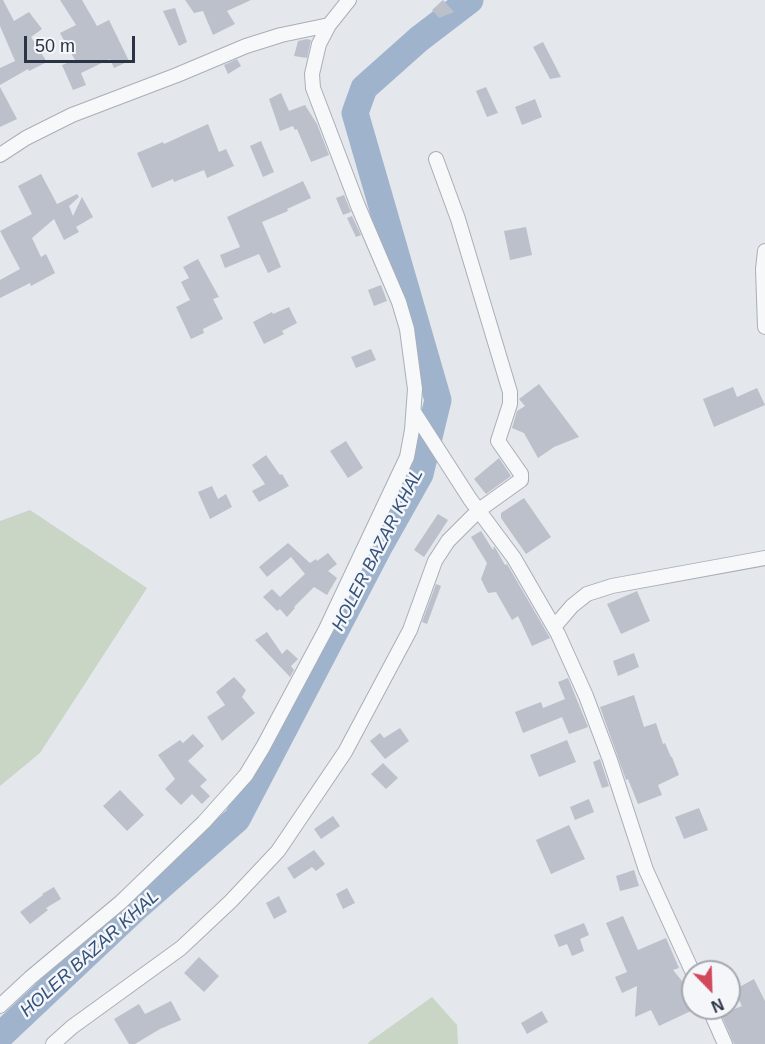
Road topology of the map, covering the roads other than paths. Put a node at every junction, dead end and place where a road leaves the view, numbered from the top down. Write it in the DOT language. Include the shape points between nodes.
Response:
graph roads {
  1 [pos="349,0"];
  2 [pos="329,25"];
  3 [pos="0,155"];
  4 [pos="436,159"];
  5 [pos="765,251"];
  6 [pos="765,327"];
  7 [pos="417,416"];
  8 [pos="479,510"];
  9 [pos="765,558"];
  10 [pos="554,627"];
  11 [pos="687,960"];
  12 [pos="0,1006"];
  13 [pos="714,1020"];
  14 [pos="53,1044"];
  15 [pos="725,1044"];
  1 -- 2 [label="street"];
  2 -- 3 [label="street" via="246,46 72,115"];
  2 -- 7 [label="street" via="314,61 313,88 399,302 407,329"];
  4 -- 8 [label="street" via="510,392 498,441 521,474 521,480"];
  5 -- 6 [label="street"];
  7 -- 8 [label="street"];
  7 -- 12 [label="street" via="407,458 391,493 320,639 246,775 204,822 121,902"];
  8 -- 10 [label="street" via="514,558"];
  8 -- 14 [label="street" via="448,541 435,561 410,630 345,752 278,851 181,948"];
  9 -- 10 [label="street" via="587,594"];
  10 -- 11 [label="street" via="586,696 646,870"];
  13 -- 15 [label="street"];
}
